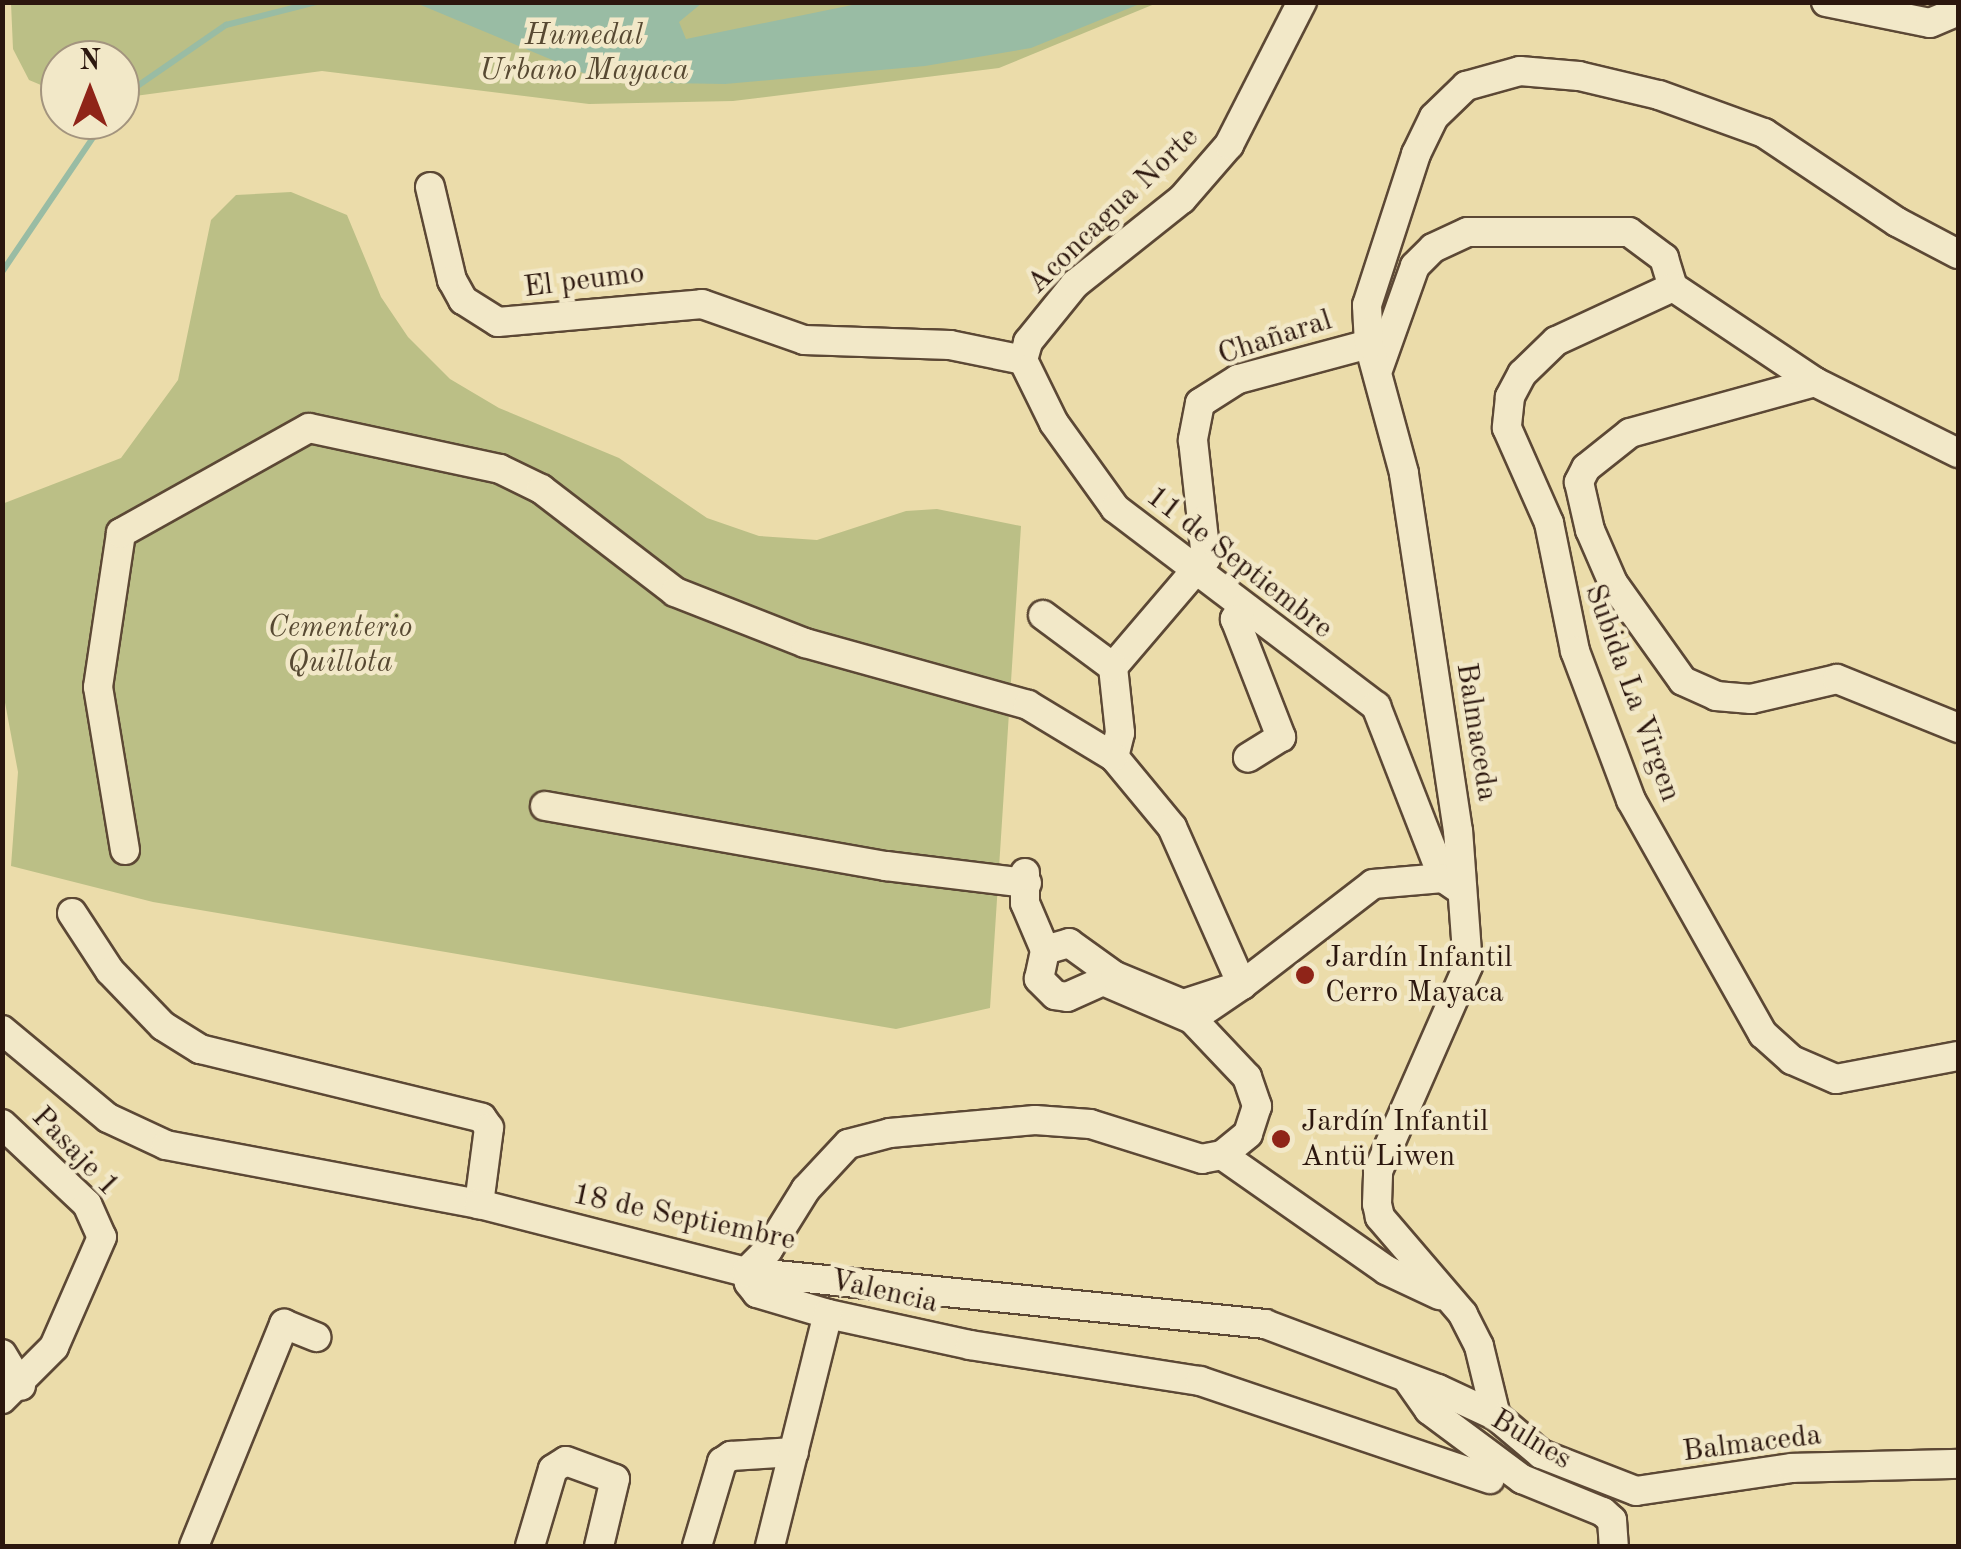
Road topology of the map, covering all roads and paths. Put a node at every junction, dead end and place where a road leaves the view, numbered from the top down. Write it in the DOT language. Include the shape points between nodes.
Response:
graph roads {
  1 [pos="1302,2"];
  2 [pos="1826,2"];
  3 [pos="1958,12"];
  4 [pos="430,186"];
  5 [pos="1958,254"];
  6 [pos="1673,287"];
  7 [pos="1368,344"];
  8 [pos="1023,360"];
  9 [pos="1378,374"];
  10 [pos="1816,382"];
  11 [pos="1958,453"];
  12 [pos="1198,573"];
  13 [pos="1241,609"];
  14 [pos="1043,615"];
  15 [pos="1113,667"];
  16 [pos="1958,728"];
  17 [pos="1114,757"];
  18 [pos="1248,758"];
  19 [pos="545,806"];
  20 [pos="125,850"];
  21 [pos="1452,884"];
  22 [pos="72,913"];
  23 [pos="1045,950"];
  24 [pos="1242,984"];
  25 [pos="1192,1019"];
  26 [pos="2,1030"];
  27 [pos="1958,1056"];
  28 [pos="2,1124"];
  29 [pos="1222,1156"];
  30 [pos="479,1204"];
  31 [pos="746,1272"];
  32 [pos="1454,1302"];
  33 [pos="828,1314"];
  34 [pos="317,1338"];
  35 [pos="2,1354"];
  36 [pos="1408,1380"];
  37 [pos="12,1393"];
  38 [pos="1496,1416"];
  39 [pos="794,1452"];
  40 [pos="1958,1464"];
  41 [pos="1490,1479"];
  42 [pos="194,1546"];
  43 [pos="530,1546"];
  44 [pos="600,1546"];
  45 [pos="697,1546"];
  46 [pos="770,1546"];
  47 [pos="1614,1546"];
  1 -- 8 [label="street, Aconcagua Norte" via="1230,145 1182,199 1075,284 1028,342"];
  2 -- 3 [label="street" via="1930,22"];
  4 -- 8 [label="street, El peumo" via="452,280 463,300 498,322 691,303 726,308 804,340 950,345"];
  5 -- 7 [label="street, Balmaceda" via="1897,222 1764,133 1659,95 1520,71 1466,86 1434,117 1373,280"];
  6 -- 9 [label="street" via="1664,258 1629,232 1468,232 1415,266"];
  6 -- 10 [label="street"];
  6 -- 27 [label="street, Subida La Virgen" via="1556,340 1522,374 1510,397 1507,428 1549,522 1575,651 1631,800 1763,1034 1792,1060 1836,1078"];
  7 -- 9 [label="street, Balmaceda"];
  7 -- 12 [label="street, Chañaral" via="1238,379 1200,403 1193,440 1208,546"];
  8 -- 12 [label="street, 11 de Septiembre" via="1054,423 1115,508"];
  9 -- 21 [label="street, Balmaceda" via="1404,473 1458,830"];
  10 -- 11 [label="street"];
  10 -- 16 [label="street" via="1646,427 1602,453 1579,482 1590,530 1613,583 1683,681 1716,696 1751,699 1838,679"];
  12 -- 13 [label="street, 11 de Septiembre"];
  12 -- 15 [label="street"];
  13 -- 18 [label="street" via="1236,619 1281,737"];
  13 -- 21 [label="street, 11 de Septiembre" via="1386,719"];
  14 -- 15 [label="street"];
  15 -- 17 [label="street" via="1120,732"];
  17 -- 20 [label="street" via="1028,705 805,643 675,592 541,489 500,469 309,428 121,533 98,687"];
  17 -- 24 [label="street" via="1172,826"];
  19 -- 23 [label="street" via="886,866 1026,878 1025,902"];
  21 -- 24 [label="street" via="1373,884"];
  21 -- 32 [label="street, Balmaceda" via="1468,966 1378,1171 1376,1190 1380,1217"];
  22 -- 30 [label="street" via="110,971 163,1026 200,1049 482,1118 489,1128"];
  23 -- 24 [label="street" via="1069,943 1115,976 1182,1004"];
  23 -- 25 [label="street" via="1039,979 1055,996 1082,994 1103,980"];
  24 -- 25 [label="street"];
  25 -- 29 [label="street" via="1247,1077 1257,1106 1248,1134"];
  26 -- 30 [label="street, 18 de Septiembre" via="108,1118 166,1144"];
  28 -- 37 [label="street, Pasaje 1" via="101,1225 99,1254 54,1347"];
  29 -- 31 [label="street" via="1202,1159 1090,1124 1035,1120 890,1133 848,1144 806,1188 768,1250"];
  29 -- 32 [label="street" via="1386,1270"];
  30 -- 31 [label="street, 18 de Septiembre"];
  31 -- 33 [label="street, Valencia" via="758,1293"];
  31 -- 36 [label="street, 18 de Septiembre" via="1265,1324"];
  32 -- 38 [label="street, Balmaceda" via="1479,1346"];
  33 -- 39 [label="street"];
  33 -- 41 [label="street, Valencia" via="970,1345 1200,1381 1284,1404"];
  34 -- 42 [label="street" via="284,1324"];
  35 -- 37 [label="street"];
  36 -- 38 [label="street, 18 de Septiembre"];
  36 -- 47 [label="street, Bulnes" via="1429,1410 1522,1480 1603,1512 1612,1520"];
  38 -- 40 [label="street, Balmaceda" via="1541,1454 1636,1491 1792,1468"];
  39 -- 45 [label="street" via="722,1462"];
  39 -- 46 [label="street"];
  43 -- 44 [label="street" via="553,1470 566,1461 614,1480"];
}
